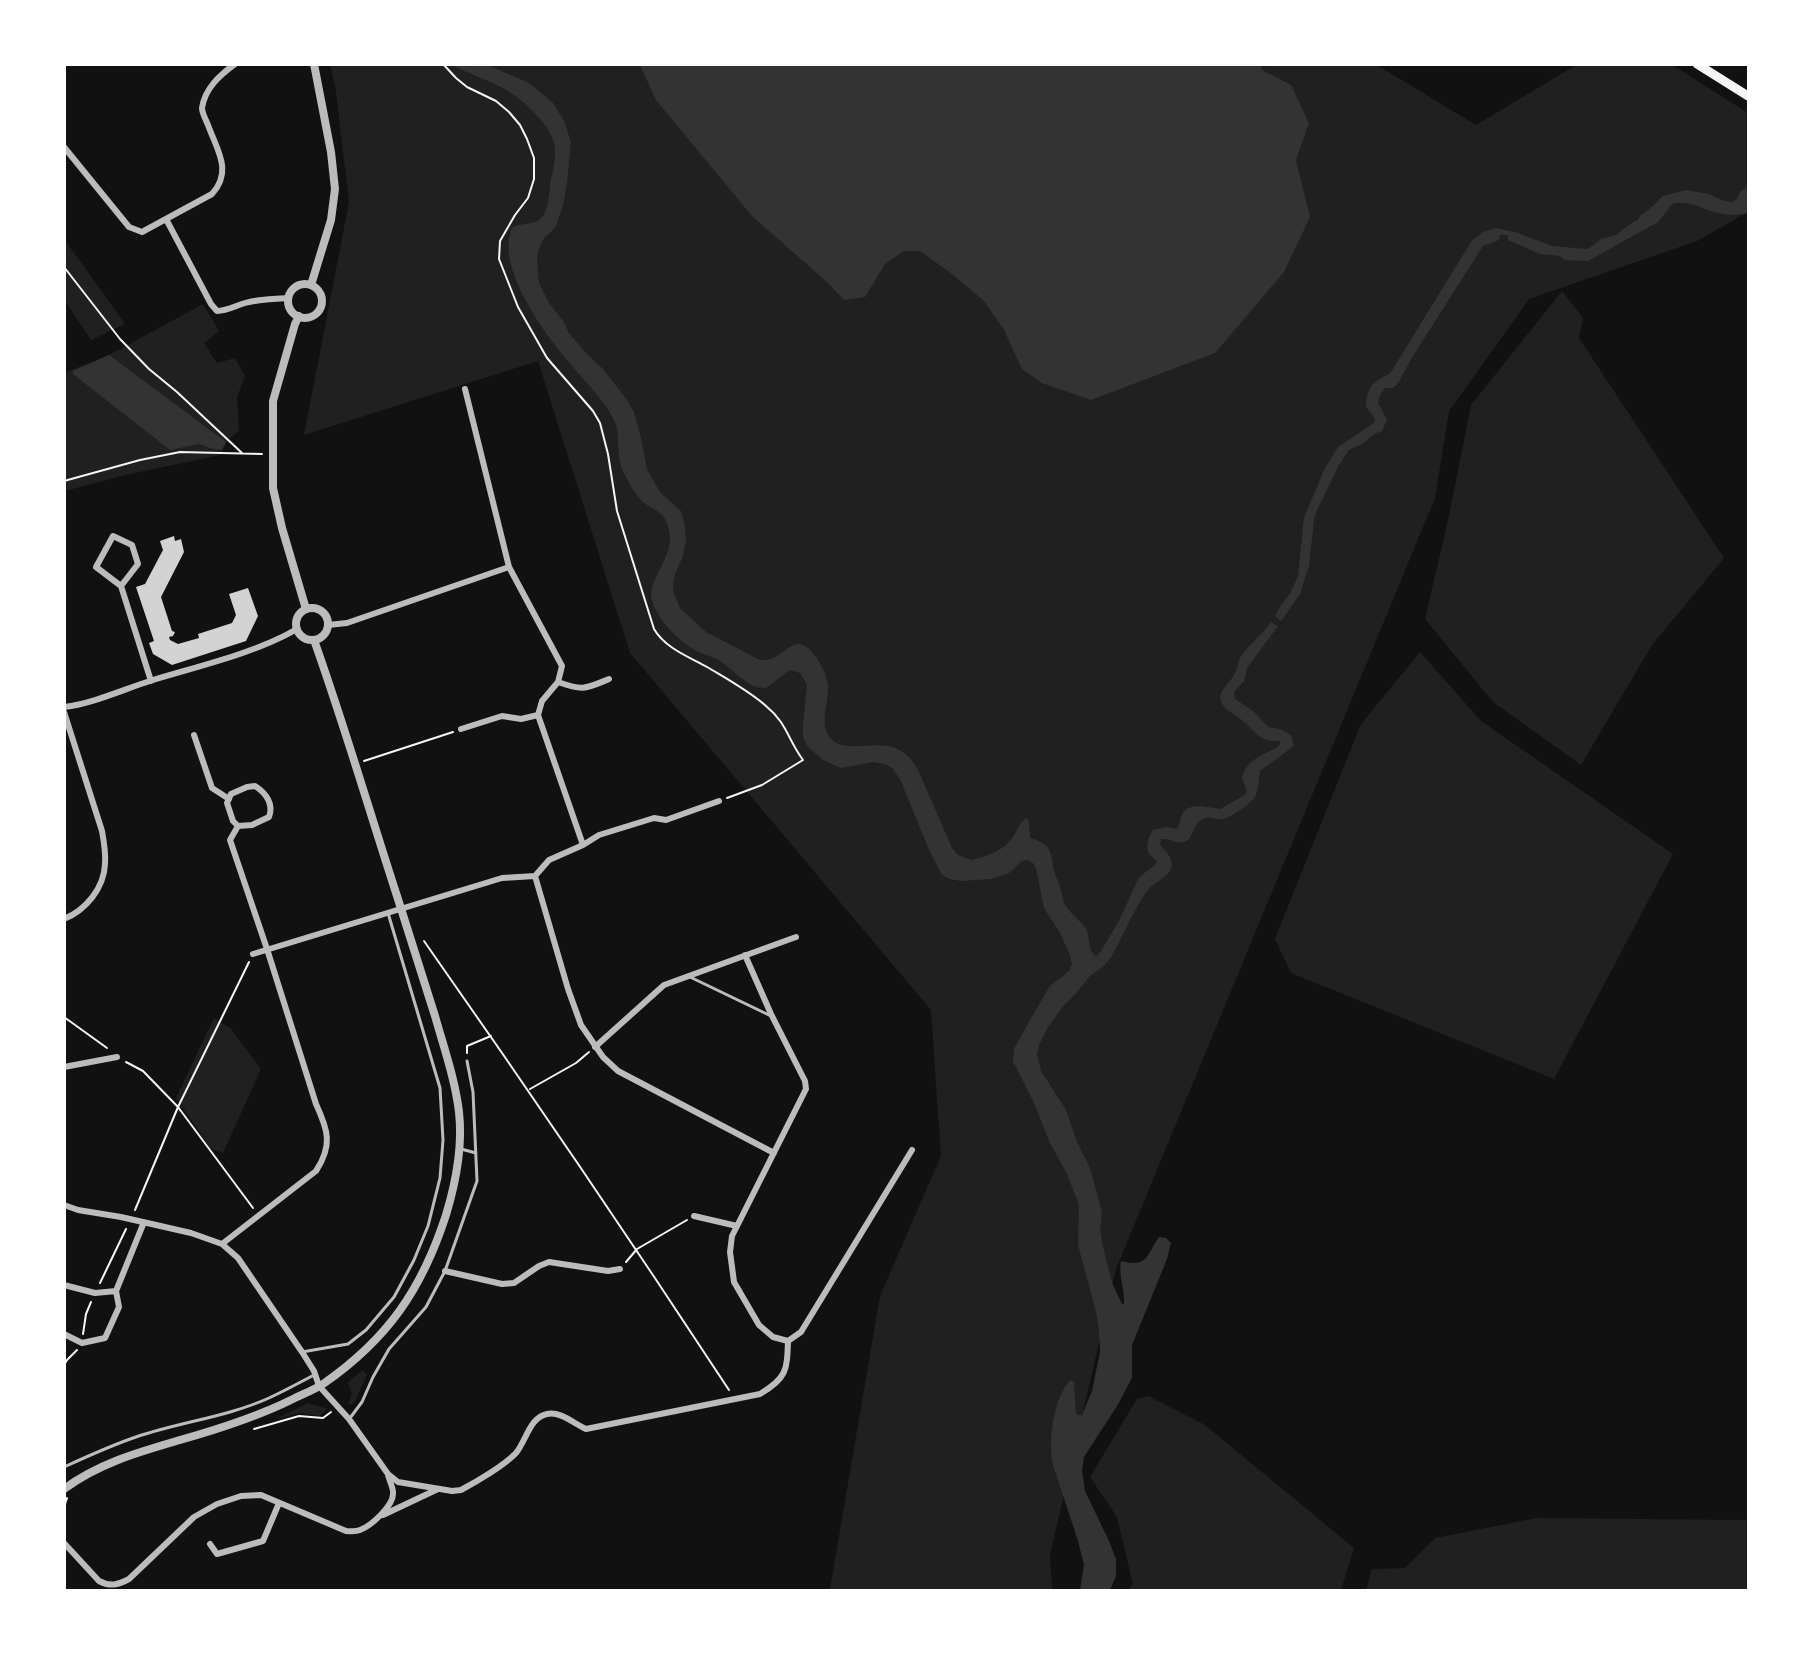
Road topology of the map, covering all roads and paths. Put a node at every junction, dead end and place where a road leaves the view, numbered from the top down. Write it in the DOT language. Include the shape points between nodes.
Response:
graph roads {
  1 [pos="236,64"];
  2 [pos="314,64"];
  3 [pos="443,64"];
  4 [pos="1697,64"];
  5 [pos="1749,96"];
  6 [pos="64,147"];
  7 [pos="166,219"];
  8 [pos="64,267"];
  9 [pos="311,285"];
  10 [pos="289,298"];
  11 [pos="299,316"];
  12 [pos="465,389"];
  13 [pos="242,453"];
  14 [pos="272,454"];
  15 [pos="64,481"];
  16 [pos="509,567"];
  17 [pos="121,586"];
  18 [pos="306,609"];
  19 [pos="328,625"];
  20 [pos="297,629"];
  21 [pos="314,640"];
  22 [pos="609,679"];
  23 [pos="151,681"];
  24 [pos="558,682"];
  25 [pos="64,707"];
  26 [pos="64,712"];
  27 [pos="538,715"];
  28 [pos="461,729"];
  29 [pos="195,735"];
  30 [pos="354,764"];
  31 [pos="229,799"];
  32 [pos="719,801"];
  33 [pos="238,826"];
  34 [pos="583,845"];
  35 [pos="535,876"];
  36 [pos="401,909"];
  37 [pos="388,913"];
  38 [pos="64,919"];
  39 [pos="796,937"];
  40 [pos="422,938"];
  41 [pos="267,949"];
  42 [pos="253,954"];
  43 [pos="745,955"];
  44 [pos="689,976"];
  45 [pos="64,1017"];
  46 [pos="772,1017"];
  47 [pos="491,1036"];
  48 [pos="595,1047"];
  49 [pos="117,1057"];
  50 [pos="467,1061"];
  51 [pos="64,1067"];
  52 [pos="529,1090"];
  53 [pos="178,1107"];
  54 [pos="460,1149"];
  55 [pos="912,1150"];
  56 [pos="476,1153"];
  57 [pos="774,1153"];
  58 [pos="64,1205"];
  59 [pos="258,1216"];
  60 [pos="694,1216"];
  61 [pos="131,1219"];
  62 [pos="144,1222"];
  63 [pos="737,1226"];
  64 [pos="222,1244"];
  65 [pos="637,1249"];
  66 [pos="620,1269"];
  67 [pos="445,1271"];
  68 [pos="64,1285"];
  69 [pos="116,1291"];
  70 [pos="95,1293"];
  71 [pos="64,1334"];
  72 [pos="789,1341"];
  73 [pos="82,1343"];
  74 [pos="302,1352"];
  75 [pos="64,1365"];
  76 [pos="315,1374"];
  77 [pos="319,1386"];
  78 [pos="736,1400"];
  79 [pos="349,1419"];
  80 [pos="64,1467"];
  81 [pos="388,1474"];
  82 [pos="64,1489"];
  83 [pos="438,1489"];
  84 [pos="279,1503"];
  85 [pos="379,1516"];
  86 [pos="64,1544"];
  87 [pos="210,1544"];
  1 -- 7 [label="street" via="207,91 202,110 224,167 223,178 212,194"];
  2 -- 9 [label="street" via="335,189 331,220"];
  3 -- 32 [label="path" via="467,87 509,111 527,139 534,158 534,179 528,198 500,241 499,259 518,307 547,358 600,423 617,511 654,629 682,654 765,704 780,719 803,760 762,785"];
  4 -- 5 [label="main road"];
  6 -- 7 [label="street" via="129,227 141,232"];
  7 -- 10 [label="street" via="217,311 256,300"];
  8 -- 13 [label="path" via="120,339"];
  9 -- 10 [label="street" via="297,286"];
  9 -- 11 [label="street" via="318,289 322,304 312,316"];
  10 -- 11 [label="street" via="290,307"];
  11 -- 14 [label="street" via="273,401"];
  12 -- 16 [label="street"];
  13 -- 14 [label="path"];
  13 -- 15 [label="path" via="180,453"];
  14 -- 18 [label="street" via="273,488"];
  16 -- 19 [label="street"];
  16 -- 24 [label="street" via="562,666"];
  17 -- 17 [label="street" via="96,567 113,536 132,545 138,564"];
  17 -- 23 [label="street"];
  18 -- 19 [label="street" via="324,612"];
  18 -- 20 [label="street" via="296,621"];
  19 -- 21 [label="street" via="326,632"];
  20 -- 21 [label="street"];
  20 -- 23 [label="street" via="276,642"];
  21 -- 30 [label="street"];
  22 -- 24 [label="street" via="584,689"];
  23 -- 25 [label="street" via="108,697"];
  24 -- 27 [label="street" via="542,700"];
  26 -- 38 [label="street" via="102,831 105,867 98,889 86,906"];
  27 -- 28 [label="street" via="521,719 502,716"];
  27 -- 34 [label="street"];
  28 -- 30 [label="path"];
  29 -- 31 [label="street" via="212,788"];
  30 -- 36 [label="street"];
  31 -- 33 [label="street" via="229,812"];
  31 -- 33 [label="street" via="239,790 255,786 269,800 269,818"];
  32 -- 34 [label="street" via="666,820 654,818 599,834"];
  33 -- 41 [label="street" via="230,840"];
  34 -- 35 [label="street" via="549,860"];
  35 -- 36 [label="street" via="502,878"];
  35 -- 48 [label="street" via="581,1025"];
  36 -- 37 [label="street"];
  36 -- 54 [label="street" via="452,1073"];
  37 -- 41 [label="street"];
  37 -- 74 [label="lane" via="440,1088 440,1178 428,1226 394,1297 366,1330 348,1344"];
  39 -- 43 [label="street"];
  40 -- 47 [label="path"];
  41 -- 42 [label="street"];
  41 -- 59 [label="street" via="328,1137 324,1159 316,1171"];
  42 -- 53 [label="path"];
  43 -- 44 [label="street"];
  43 -- 46 [label="street"];
  44 -- 46 [label="lane"];
  44 -- 48 [label="street" via="664,986"];
  45 -- 49 [label="path"];
  46 -- 57 [label="street" via="805,1081 804,1094"];
  47 -- 50 [label="path" via="467,1046"];
  47 -- 52 [label="path"];
  48 -- 52 [label="path" via="576,1063"];
  48 -- 57 [label="street" via="618,1071"];
  49 -- 51 [label="street"];
  49 -- 53 [label="path" via="143,1071"];
  50 -- 56 [label="lane"];
  52 -- 65 [label="path"];
  53 -- 59 [label="path"];
  53 -- 61 [label="path"];
  54 -- 56 [label="lane"];
  54 -- 77 [label="street" via="453,1194 428,1266 388,1326 360,1357"];
  55 -- 72 [label="street" via="801,1332"];
  56 -- 67 [label="lane" via="477,1181"];
  57 -- 63 [label="street"];
  58 -- 61 [label="street"];
  59 -- 64 [label="street"];
  60 -- 63 [label="street"];
  60 -- 65 [label="path"];
  61 -- 62 [label="street"];
  61 -- 70 [label="path"];
  62 -- 64 [label="street"];
  62 -- 69 [label="street"];
  63 -- 72 [label="street" via="730,1252 734,1282 759,1325 773,1337"];
  64 -- 74 [label="street" via="238,1258"];
  65 -- 66 [label="path"];
  65 -- 78 [label="path"];
  66 -- 67 [label="street" via="608,1271 549,1262 514,1283 502,1284"];
  67 -- 79 [label="lane" via="426,1307 389,1349"];
  68 -- 70 [label="street"];
  69 -- 70 [label="street"];
  69 -- 73 [label="street" via="119,1307 105,1338"];
  70 -- 73 [label="path" via="86,1314"];
  71 -- 73 [label="street"];
  72 -- 78 [label="street" via="788,1368 778,1381 760,1394"];
  73 -- 75 [label="path"];
  74 -- 76 [label="street"];
  76 -- 77 [label="street"];
  76 -- 80 [label="lane" via="268,1399 135,1437"];
  77 -- 79 [label="street"];
  77 -- 82 [label="street" via="236,1424 119,1459"];
  78 -- 83 [label="street" via="586,1429 562,1415 546,1414 533,1424 508,1460 461,1490"];
  79 -- 81 [label="street"];
  81 -- 83 [label="street" via="398,1482"];
  81 -- 85 [label="street" via="393,1495"];
  83 -- 85 [label="street"];
  84 -- 85 [label="street" via="345,1531 363,1529"];
  84 -- 86 [label="street" via="261,1495 241,1496 217,1504 194,1517 129,1579 116,1585 99,1581"];
  84 -- 87 [label="street" via="263,1541 217,1554"];
}
